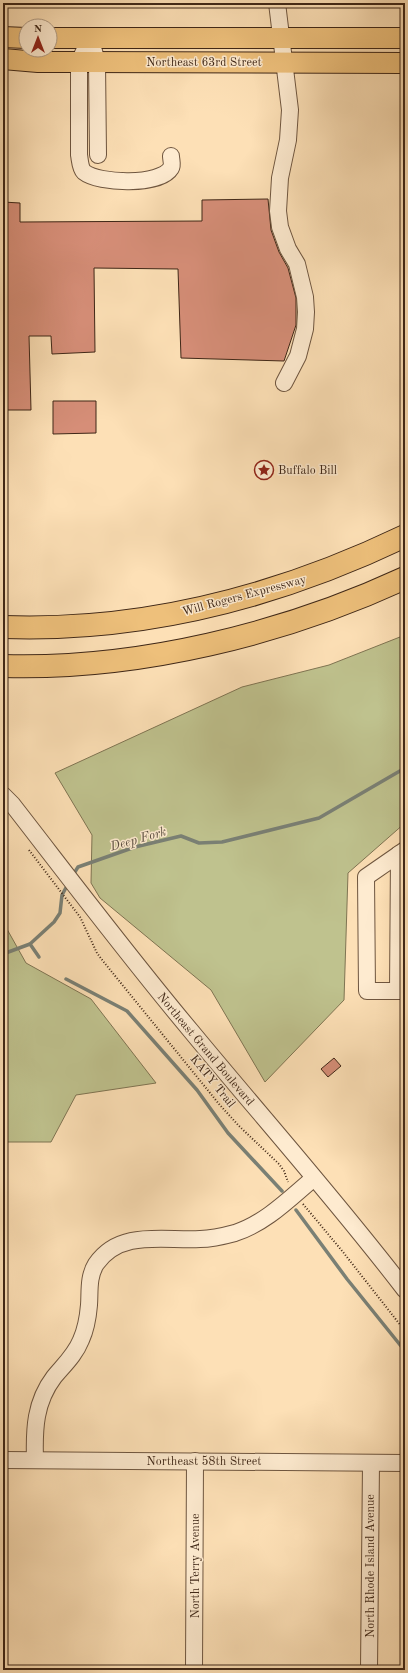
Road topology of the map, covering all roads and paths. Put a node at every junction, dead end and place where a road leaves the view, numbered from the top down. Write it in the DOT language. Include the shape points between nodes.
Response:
graph roads {
  1 [pos="277,3"];
  2 [pos="3,38"];
  3 [pos="18,38"];
  4 [pos="58,38"];
  5 [pos="90,38"];
  6 [pos="280,38"];
  7 [pos="405,38"];
  8 [pos="3,59"];
  9 [pos="88,62"];
  10 [pos="284,62"];
  11 [pos="405,62"];
  12 [pos="98,155"];
  13 [pos="171,156"];
  14 [pos="284,382"];
  15 [pos="405,536"];
  16 [pos="405,578"];
  17 [pos="3,627"];
  18 [pos="3,666"];
  19 [pos="3,789"];
  20 [pos="7,800"];
  21 [pos="402,852"];
  22 [pos="31,854"];
  23 [pos="402,991"];
  24 [pos="314,1178"];
  25 [pos="295,1194"];
  26 [pos="405,1290"];
  27 [pos="405,1331"];
  28 [pos="3,1460"];
  29 [pos="35,1460"];
  30 [pos="195,1461"];
  31 [pos="371,1463"];
  32 [pos="405,1463"];
  33 [pos="194,1670"];
  34 [pos="369,1670"];
  1 -- 6 [label="street"];
  2 -- 3 [label="main road"];
  4 -- 5 [label="main road, Northeast 63rd Street"];
  5 -- 6 [label="main road, Northeast 63rd Street"];
  5 -- 9 [label="street"];
  6 -- 7 [label="main road, Northeast 63rd Street"];
  6 -- 10 [label="street"];
  8 -- 9 [label="main road, Northeast 63rd Street"];
  9 -- 10 [label="main road, Northeast 63rd Street"];
  9 -- 12 [label="street"];
  9 -- 13 [label="street" via="79,155 84,172 105,180 135,182 164,174 172,166"];
  10 -- 11 [label="main road, Northeast 63rd Street"];
  10 -- 14 [label="street" via="290,117 280,178 278,211 280,227 297,264 306,297 305,329 298,356"];
  15 -- 17 [label="highway, Will Rogers Expressway" via="322,573 190,611 84,626"];
  16 -- 18 [label="highway" via="338,607 195,648 86,663"];
  19 -- 20 [label="street, Northeast Grand Boulevard"];
  20 -- 24 [label="street, Northeast Grand Boulevard" via="190,1030"];
  21 -- 23 [label="street"];
  21 -- 23 [label="street" via="366,877 367,991"];
  22 -- 25 [label="path, KATY Trail" via="80,917 103,961 219,1104 279,1164"];
  24 -- 25 [label="street"];
  24 -- 26 [label="street, Northeast Grand Boulevard"];
  25 -- 27 [label="path, KATY Trail"];
  25 -- 29 [label="street" via="270,1215 236,1233 200,1239 148,1239 126,1242 109,1250 96,1265 90,1281 87,1322 81,1341 48,1386 38,1407"];
  28 -- 29 [label="street, Northeast 58th Street"];
  29 -- 30 [label="street, Northeast 58th Street"];
  30 -- 31 [label="street, Northeast 58th Street"];
  30 -- 33 [label="street, North Terry Avenue"];
  31 -- 32 [label="street, Northeast 58th Street"];
  31 -- 34 [label="street, North Rhode Island Avenue"];
}
